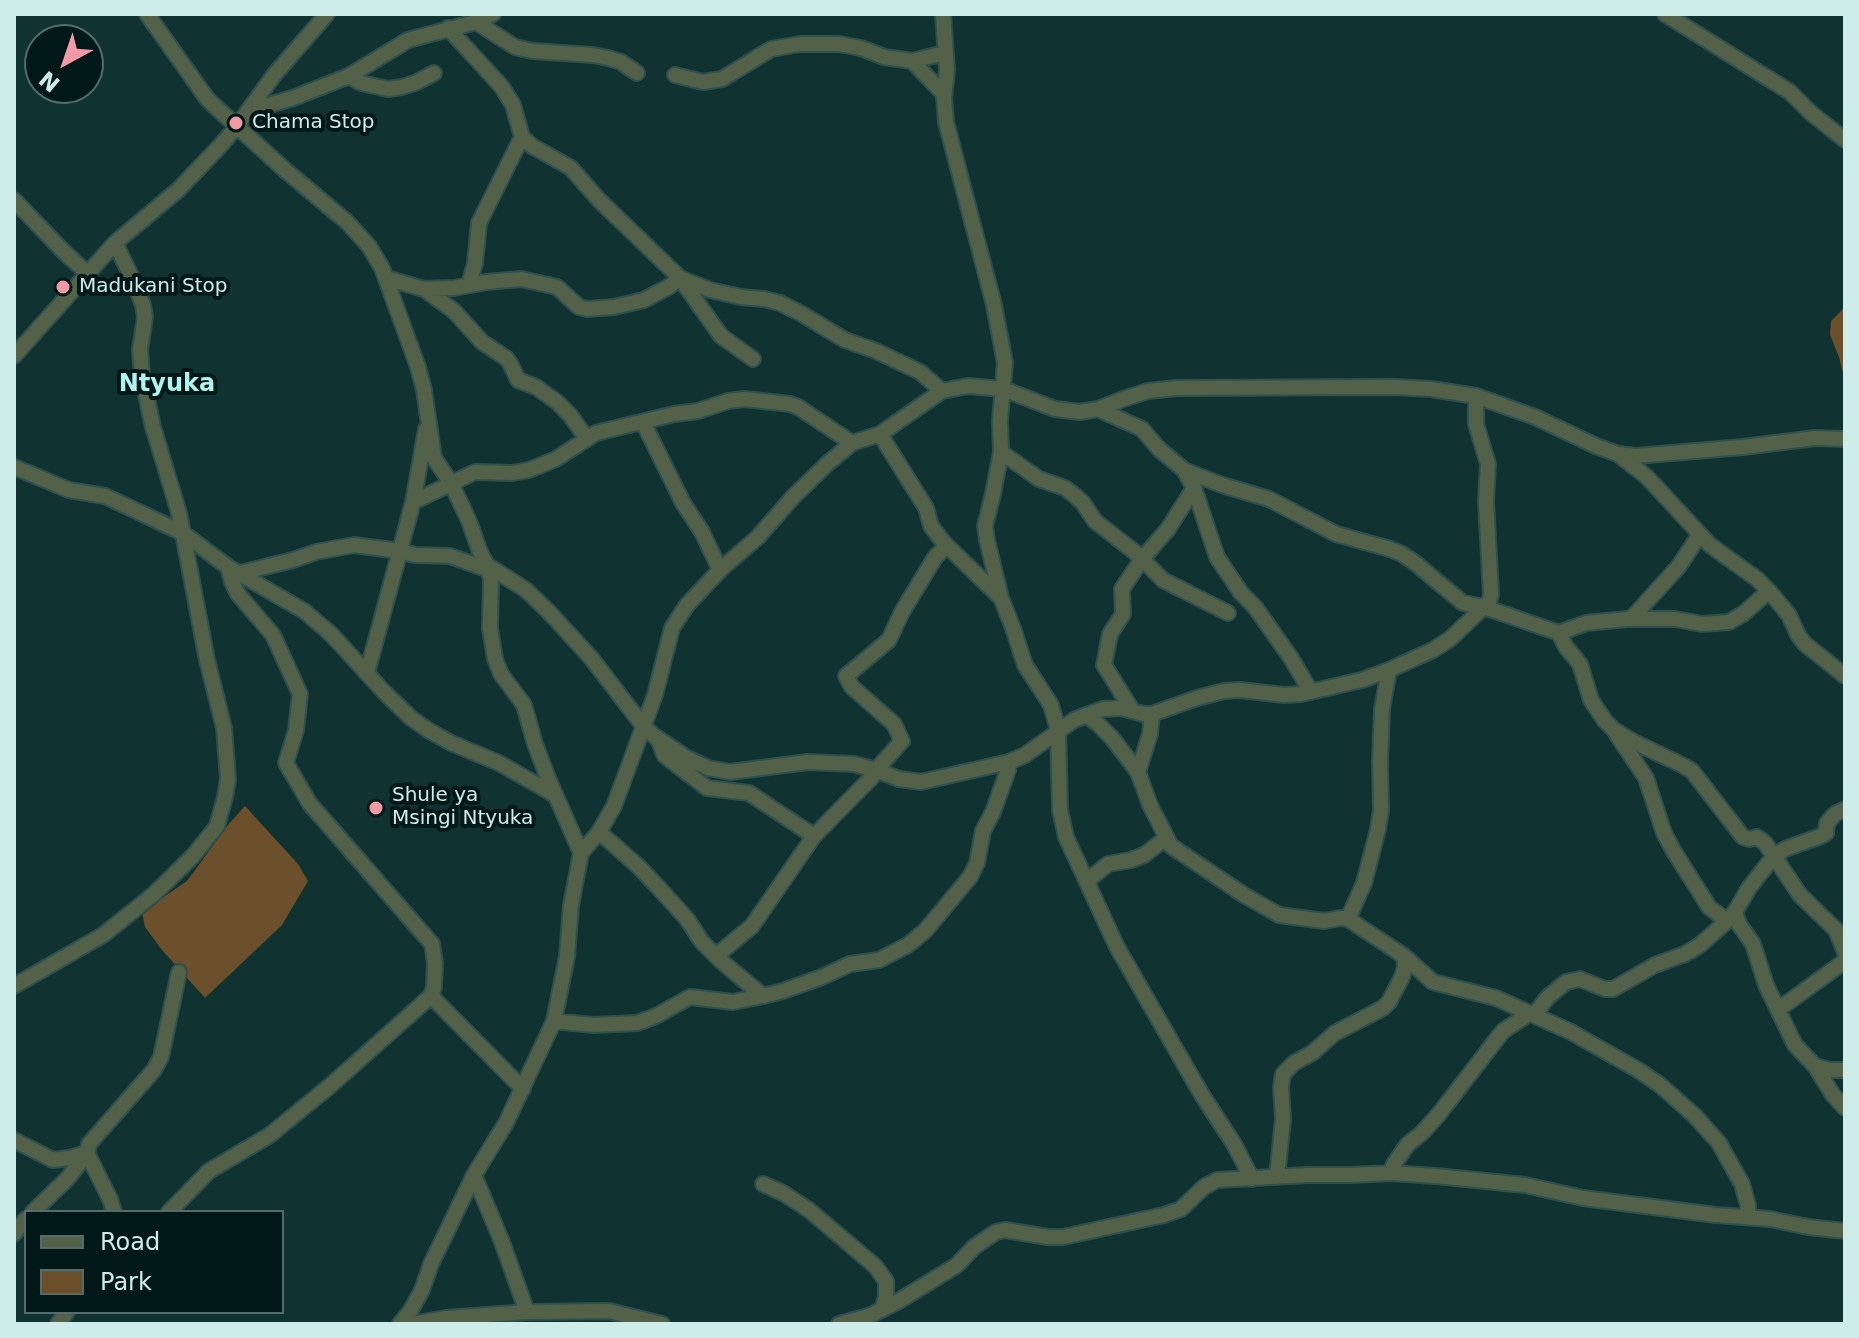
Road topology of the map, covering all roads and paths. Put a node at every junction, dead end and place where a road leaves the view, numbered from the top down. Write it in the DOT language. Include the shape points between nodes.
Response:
graph roads {
  1 [pos="147,14"];
  2 [pos="327,14"];
  3 [pos="493,14"];
  4 [pos="943,14"];
  5 [pos="1665,14"];
  6 [pos="476,22"];
  7 [pos="448,28"];
  8 [pos="945,53"];
  9 [pos="912,61"];
  10 [pos="434,73"];
  11 [pos="637,73"];
  12 [pos="675,75"];
  13 [pos="349,76"];
  14 [pos="944,94"];
  15 [pos="248,111"];
  16 [pos="238,125"];
  17 [pos="522,137"];
  18 [pos="1845,140"];
  19 [pos="14,200"];
  20 [pos="115,243"];
  21 [pos="87,273"];
  22 [pos="386,278"];
  23 [pos="680,278"];
  24 [pos="469,285"];
  25 [pos="424,289"];
  26 [pos="14,356"];
  27 [pos="753,359"];
  28 [pos="1003,389"];
  29 [pos="942,391"];
  30 [pos="1476,396"];
  31 [pos="1098,409"];
  32 [pos="428,415"];
  33 [pos="643,422"];
  34 [pos="880,434"];
  35 [pos="587,439"];
  36 [pos="1845,439"];
  37 [pos="852,443"];
  38 [pos="1001,452"];
  39 [pos="1618,454"];
  40 [pos="14,467"];
  41 [pos="1184,470"];
  42 [pos="451,483"];
  43 [pos="1194,488"];
  44 [pos="413,502"];
  45 [pos="183,533"];
  46 [pos="1700,534"];
  47 [pos="947,546"];
  48 [pos="400,551"];
  49 [pos="1142,559"];
  50 [pos="488,568"];
  51 [pos="234,570"];
  52 [pos="720,570"];
  53 [pos="1769,591"];
  54 [pos="1001,598"];
  55 [pos="1484,607"];
  56 [pos="1228,613"];
  57 [pos="1631,619"];
  58 [pos="1559,633"];
  59 [pos="1389,670"];
  60 [pos="367,673"];
  61 [pos="1845,676"];
  62 [pos="1311,692"];
  63 [pos="1132,710"];
  64 [pos="1152,714"];
  65 [pos="1086,715"];
  66 [pos="644,727"];
  67 [pos="1058,730"];
  68 [pos="1614,730"];
  69 [pos="657,739"];
  70 [pos="1009,762"];
  71 [pos="876,770"];
  72 [pos="1138,772"];
  73 [pos="555,795"];
  74 [pos="1845,809"];
  75 [pos="599,832"];
  76 [pos="814,836"];
  77 [pos="1166,838"];
  78 [pos="581,853"];
  79 [pos="1774,856"];
  80 [pos="1087,881"];
  81 [pos="1731,916"];
  82 [pos="1348,919"];
  83 [pos="1845,952"];
  84 [pos="716,956"];
  85 [pos="1404,956"];
  86 [pos="1845,961"];
  87 [pos="179,972"];
  88 [pos="14,986"];
  89 [pos="431,996"];
  90 [pos="763,996"];
  91 [pos="1779,1009"];
  92 [pos="1532,1014"];
  93 [pos="554,1021"];
  94 [pos="1815,1066"];
  95 [pos="1845,1070"];
  96 [pos="523,1089"];
  97 [pos="1845,1108"];
  98 [pos="14,1140"];
  99 [pos="87,1153"];
  100 [pos="1390,1173"];
  101 [pos="474,1175"];
  102 [pos="1277,1177"];
  103 [pos="1252,1179"];
  104 [pos="763,1184"];
  105 [pos="35,1210"];
  106 [pos="113,1210"];
  107 [pos="171,1210"];
  108 [pos="1748,1217"];
  109 [pos="1845,1231"];
  110 [pos="882,1309"];
  111 [pos="527,1312"];
  112 [pos="400,1324"];
  113 [pos="412,1324"];
  114 [pos="662,1324"];
  115 [pos="839,1324"];
  1 -- 16 [label="street" via="201,92"];
  2 -- 15 [label="street"];
  3 -- 6 [label="street"];
  4 -- 8 [label="street"];
  5 -- 18 [label="street" via="1790,92"];
  6 -- 7 [label="street"];
  6 -- 11 [label="street" via="515,47 608,58"];
  7 -- 13 [label="street" via="408,40"];
  7 -- 17 [label="street" via="502,87"];
  8 -- 9 [label="street"];
  8 -- 14 [label="street"];
  9 -- 12 [label="street" via="839,44 809,43 771,49 722,79 703,82"];
  9 -- 14 [label="street"];
  10 -- 13 [label="street" via="388,89"];
  13 -- 15 [label="street"];
  14 -- 28 [label="street" via="946,122 994,305 1005,363"];
  15 -- 16 [label="street"];
  16 -- 20 [label="street" via="178,190"];
  16 -- 22 [label="street" via="347,222 369,246"];
  17 -- 23 [label="street" via="571,168"];
  17 -- 24 [label="street" via="479,223"];
  19 -- 21 [label="street"];
  20 -- 21 [label="street"];
  20 -- 45 [label="street" via="143,305 142,376"];
  21 -- 26 [label="street"];
  22 -- 25 [label="street"];
  22 -- 32 [label="street" via="418,367"];
  23 -- 24 [label="street" via="644,300 597,309 579,307 557,287 521,279"];
  23 -- 27 [label="street" via="721,336"];
  23 -- 29 [label="street" via="710,290 780,303 845,340 920,372"];
  24 -- 25 [label="street"];
  25 -- 35 [label="street" via="506,358 518,380 557,402"];
  28 -- 29 [label="street" via="968,386"];
  28 -- 31 [label="street" via="1055,409"];
  28 -- 38 [label="street"];
  29 -- 34 [label="street"];
  30 -- 31 [label="street" via="1394,387 1177,388 1148,391"];
  30 -- 39 [label="street"];
  30 -- 55 [label="street" via="1476,424 1488,464 1492,581"];
  31 -- 41 [label="street" via="1142,429"];
  32 -- 42 [label="street" via="434,458"];
  32 -- 44 [label="street"];
  33 -- 35 [label="street"];
  33 -- 37 [label="street" via="744,399 798,407"];
  33 -- 52 [label="street"];
  34 -- 37 [label="street"];
  34 -- 47 [label="street"];
  35 -- 42 [label="street" via="529,470 475,472"];
  36 -- 39 [label="street"];
  37 -- 52 [label="street"];
  38 -- 49 [label="street" via="1039,479 1073,494 1103,529"];
  38 -- 54 [label="street" via="985,526"];
  39 -- 46 [label="street"];
  40 -- 45 [label="street" via="69,490 105,496"];
  41 -- 43 [label="street"];
  41 -- 55 [label="street" via="1269,499 1336,534 1390,549 1460,601"];
  42 -- 44 [label="street"];
  42 -- 50 [label="street"];
  43 -- 49 [label="street"];
  43 -- 62 [label="street" via="1217,557"];
  44 -- 48 [label="street"];
  45 -- 51 [label="street"];
  45 -- 88 [label="street" via="226,741 228,779 217,826 193,856 127,917"];
  46 -- 53 [label="street"];
  46 -- 57 [label="street"];
  47 -- 54 [label="street"];
  47 -- 71 [label="street" via="936,556 889,640 846,676 894,724 902,741"];
  48 -- 50 [label="street" via="450,556"];
  48 -- 51 [label="street" via="354,545"];
  48 -- 60 [label="street"];
  49 -- 56 [label="street" via="1163,580"];
  49 -- 63 [label="street" via="1122,589 1123,614 1110,634 1104,663"];
  50 -- 66 [label="street" via="526,590 549,612"];
  50 -- 73 [label="street" via="495,659 524,705"];
  51 -- 60 [label="street" via="304,611"];
  51 -- 89 [label="street" via="238,594 273,635 300,694 286,763 310,804 432,944"];
  52 -- 66 [label="street" via="672,628"];
  53 -- 57 [label="street" via="1729,622"];
  53 -- 61 [label="street" via="1805,644"];
  54 -- 67 [label="street" via="1025,665 1051,705"];
  55 -- 58 [label="street"];
  55 -- 59 [label="street" via="1450,639"];
  57 -- 58 [label="street" via="1586,623"];
  58 -- 68 [label="street" via="1580,664 1591,700"];
  59 -- 62 [label="street"];
  59 -- 82 [label="street" via="1382,709 1378,829"];
  60 -- 73 [label="street" via="428,730"];
  62 -- 64 [label="street" via="1224,691"];
  63 -- 64 [label="street"];
  63 -- 65 [label="street" via="1103,709"];
  64 -- 72 [label="street"];
  65 -- 67 [label="street"];
  65 -- 72 [label="street"];
  66 -- 69 [label="street"];
  66 -- 75 [label="street"];
  67 -- 70 [label="street"];
  67 -- 80 [label="street" via="1060,810"];
  68 -- 79 [label="street" via="1692,771 1743,837 1759,838"];
  68 -- 81 [label="street" via="1646,778 1673,850 1709,907"];
  69 -- 71 [label="street" via="719,771 808,762"];
  69 -- 76 [label="street" via="665,756 707,788 749,793"];
  70 -- 71 [label="street" via="921,782"];
  70 -- 90 [label="street" via="977,863 925,931 879,960 850,964"];
  71 -- 76 [label="street"];
  72 -- 77 [label="street"];
  73 -- 78 [label="street"];
  74 -- 79 [label="street" via="1827,823 1826,833"];
  75 -- 78 [label="street"];
  75 -- 84 [label="street" via="658,887"];
  76 -- 84 [label="street" via="752,926"];
  77 -- 80 [label="street" via="1144,855 1108,864"];
  77 -- 82 [label="street" via="1279,915"];
  78 -- 93 [label="street"];
  79 -- 81 [label="street"];
  79 -- 83 [label="street" via="1800,895 1836,930"];
  80 -- 103 [label="street" via="1117,947"];
  81 -- 91 [label="street" via="1753,944"];
  81 -- 92 [label="street" via="1700,945 1617,988 1580,979 1566,982"];
  82 -- 85 [label="street"];
  84 -- 90 [label="street"];
  85 -- 92 [label="street" via="1433,982 1493,997"];
  85 -- 102 [label="street" via="1402,977 1389,1002 1335,1033 1283,1074"];
  86 -- 91 [label="street"];
  87 -- 99 [label="street" via="161,1057"];
  89 -- 96 [label="street"];
  89 -- 107 [label="street" via="270,1135 209,1171"];
  90 -- 93 [label="street" via="733,1002 690,997 637,1023"];
  91 -- 94 [label="street" via="1795,1045"];
  92 -- 100 [label="street" via="1503,1031"];
  92 -- 108 [label="street" via="1627,1062 1695,1116 1737,1174"];
  93 -- 96 [label="street"];
  94 -- 95 [label="street"];
  94 -- 97 [label="street"];
  96 -- 101 [label="street"];
  98 -- 99 [label="street" via="53,1160"];
  99 -- 105 [label="street"];
  99 -- 106 [label="street"];
  100 -- 102 [label="street"];
  100 -- 108 [label="street" via="1525,1185 1592,1199"];
  101 -- 111 [label="street"];
  101 -- 112 [label="street" via="422,1290"];
  102 -- 103 [label="street"];
  103 -- 110 [label="street" via="1217,1180 1177,1211 1072,1235 996,1232 957,1265"];
  104 -- 110 [label="street" via="809,1210 875,1266 886,1281"];
  108 -- 109 [label="street"];
  110 -- 115 [label="street"];
  111 -- 113 [label="street"];
  111 -- 114 [label="street" via="609,1311"];
}
